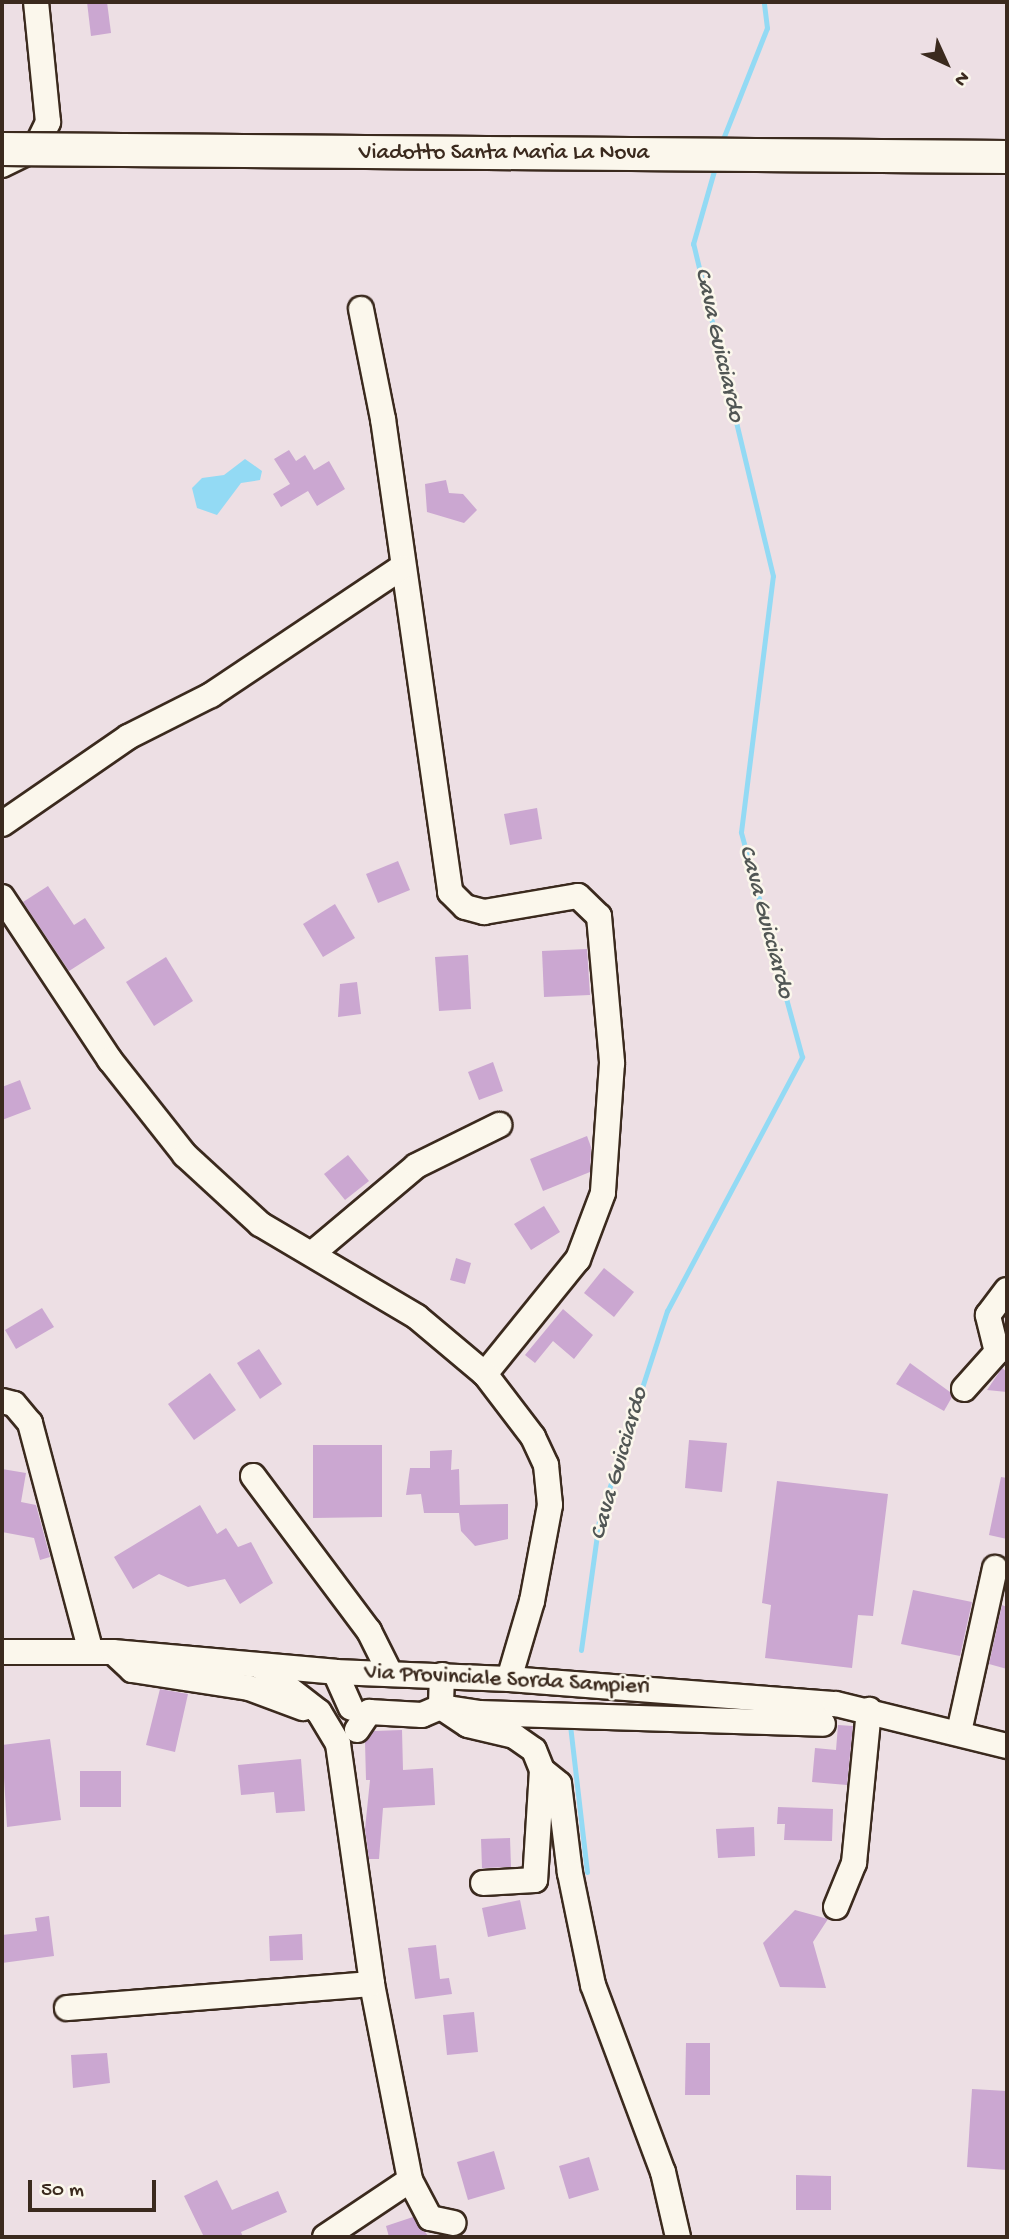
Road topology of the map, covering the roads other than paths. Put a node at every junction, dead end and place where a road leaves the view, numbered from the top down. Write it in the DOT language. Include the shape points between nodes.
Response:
graph roads {
  1 [pos="36,2"];
  2 [pos="2,149"];
  3 [pos="1007,156"];
  4 [pos="2,165"];
  5 [pos="361,309"];
  6 [pos="401,568"];
  7 [pos="2,824"];
  8 [pos="2,897"];
  9 [pos="499,1125"];
  10 [pos="314,1252"];
  11 [pos="1007,1290"];
  12 [pos="485,1374"];
  13 [pos="964,1389"];
  14 [pos="2,1401"];
  15 [pos="253,1476"];
  16 [pos="995,1568"];
  17 [pos="2,1652"];
  18 [pos="102,1652"];
  19 [pos="254,1663"];
  20 [pos="335,1672"];
  21 [pos="396,1673"];
  22 [pos="442,1675"];
  23 [pos="509,1679"];
  24 [pos="441,1707"];
  25 [pos="869,1710"];
  26 [pos="338,1724"];
  27 [pos="823,1724"];
  28 [pos="959,1732"];
  29 [pos="1007,1746"];
  30 [pos="542,1770"];
  31 [pos="483,1883"];
  32 [pos="836,1907"];
  33 [pos="372,1984"];
  34 [pos="66,2008"];
  35 [pos="410,2179"];
  36 [pos="453,2223"];
  37 [pos="326,2237"];
  38 [pos="678,2237"];
  1 -- 4 [label="street" via="48,122 34,149"];
  2 -- 3 [label="main road, Viadotto Santa Maria La Nova, bridge"];
  5 -- 6 [label="street" via="383,419"];
  6 -- 7 [label="street" via="211,695 128,737"];
  6 -- 12 [label="street" via="450,891 465,907 484,912 578,896 599,916 612,1063 603,1193 578,1259"];
  8 -- 10 [label="street" via="110,1060 185,1155 260,1224"];
  9 -- 10 [label="street" via="416,1166"];
  10 -- 12 [label="street" via="417,1317"];
  11 -- 13 [label="street" via="988,1315 997,1352"];
  12 -- 23 [label="street" via="533,1437 546,1465 550,1505 532,1601"];
  14 -- 18 [label="street" via="14,1404 30,1423"];
  15 -- 21 [label="street"];
  16 -- 28 [label="street"];
  17 -- 18 [label="street, Via Provinciale Sorda Sampieri"];
  18 -- 19 [label="street, Via Provinciale Sorda Sampieri"];
  18 -- 26 [label="street" via="132,1670 249,1688 290,1700"];
  19 -- 20 [label="street, Via Provinciale Sorda Sampieri"];
  19 -- 26 [label="street"];
  20 -- 21 [label="street, Via Provinciale Sorda Sampieri"];
  20 -- 26 [label="street"];
  21 -- 22 [label="street, Via Provinciale Sorda Sampieri"];
  21 -- 26 [label="street"];
  22 -- 23 [label="street, Via Provinciale Sorda Sampieri"];
  22 -- 24 [label="street"];
  23 -- 25 [label="street, Via Provinciale Sorda Sampieri"];
  24 -- 26 [label="street" via="422,1715 369,1712"];
  24 -- 27 [label="street" via="479,1713"];
  24 -- 30 [label="street" via="468,1725 514,1737 534,1750"];
  25 -- 28 [label="street, Via Provinciale Sorda Sampieri"];
  25 -- 32 [label="street" via="854,1863"];
  26 -- 33 [label="street"];
  28 -- 29 [label="street, Via Provinciale Sorda Sampieri"];
  30 -- 31 [label="street" via="536,1880"];
  30 -- 38 [label="street" via="559,1784 570,1873 593,1985 663,2172"];
  33 -- 34 [label="street"];
  33 -- 35 [label="street"];
  35 -- 36 [label="street" via="430,2218"];
  35 -- 37 [label="street"];
}
